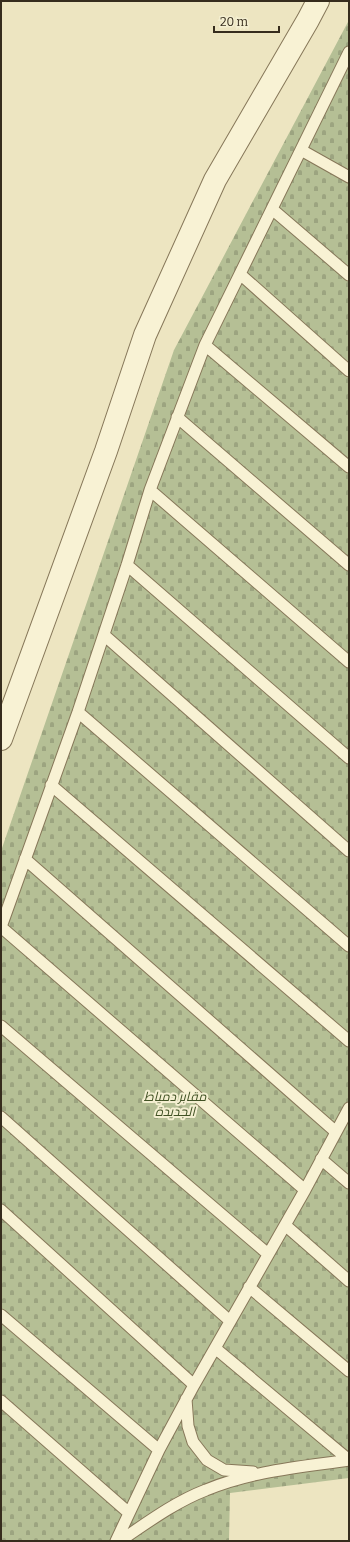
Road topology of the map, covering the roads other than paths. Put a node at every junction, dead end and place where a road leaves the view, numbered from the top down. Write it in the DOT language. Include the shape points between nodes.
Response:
graph roads {
  1 [pos="318,1"];
  2 [pos="349,52"];
  3 [pos="301,150"];
  4 [pos="349,177"];
  5 [pos="272,209"];
  6 [pos="240,274"];
  7 [pos="349,275"];
  8 [pos="205,345"];
  9 [pos="349,371"];
  10 [pos="177,417"];
  11 [pos="349,467"];
  12 [pos="150,490"];
  13 [pos="127,565"];
  14 [pos="349,565"];
  15 [pos="104,635"];
  16 [pos="349,662"];
  17 [pos="78,712"];
  18 [pos="1,739"];
  19 [pos="349,758"];
  20 [pos="51,785"];
  21 [pos="349,851"];
  22 [pos="25,859"];
  23 [pos="1,927"];
  24 [pos="349,946"];
  25 [pos="1,1026"];
  26 [pos="349,1040"];
  27 [pos="349,1108"];
  28 [pos="1,1117"];
  29 [pos="336,1132"];
  30 [pos="321,1159"];
  31 [pos="349,1183"];
  32 [pos="305,1190"];
  33 [pos="1,1210"];
  34 [pos="285,1225"];
  35 [pos="268,1254"];
  36 [pos="349,1281"];
  37 [pos="250,1287"];
  38 [pos="1,1315"];
  39 [pos="230,1321"];
  40 [pos="215,1348"];
  41 [pos="349,1371"];
  42 [pos="194,1385"];
  43 [pos="186,1399"];
  44 [pos="1,1401"];
  45 [pos="159,1450"];
  46 [pos="349,1460"];
  47 [pos="259,1473"];
  48 [pos="129,1513"];
  49 [pos="116,1541"];
  50 [pos="120,1541"];
  1 -- 18 [label="street" via="215,180 145,334 106,451"];
  2 -- 3 [label="lane"];
  3 -- 4 [label="lane"];
  3 -- 5 [label="lane"];
  5 -- 6 [label="lane"];
  5 -- 7 [label="lane"];
  6 -- 8 [label="lane"];
  6 -- 9 [label="lane"];
  8 -- 10 [label="lane"];
  8 -- 11 [label="lane"];
  10 -- 12 [label="lane"];
  10 -- 14 [label="lane"];
  12 -- 13 [label="lane"];
  12 -- 16 [label="lane"];
  13 -- 15 [label="lane"];
  13 -- 19 [label="lane"];
  15 -- 17 [label="lane"];
  15 -- 21 [label="lane"];
  17 -- 20 [label="lane"];
  17 -- 24 [label="lane"];
  20 -- 22 [label="lane"];
  20 -- 26 [label="lane"];
  22 -- 23 [label="lane"];
  22 -- 29 [label="lane"];
  23 -- 32 [label="lane"];
  25 -- 35 [label="lane"];
  27 -- 29 [label="lane"];
  28 -- 39 [label="lane"];
  29 -- 30 [label="lane"];
  30 -- 31 [label="lane"];
  30 -- 32 [label="lane"];
  32 -- 34 [label="lane"];
  33 -- 42 [label="lane"];
  34 -- 35 [label="lane"];
  34 -- 36 [label="lane"];
  35 -- 37 [label="lane"];
  37 -- 39 [label="lane"];
  37 -- 41 [label="lane"];
  38 -- 45 [label="lane"];
  39 -- 40 [label="lane"];
  40 -- 42 [label="lane"];
  40 -- 46 [label="lane"];
  42 -- 43 [label="lane"];
  43 -- 45 [label="lane"];
  43 -- 47 [label="lane" via="188,1426 193,1442 207,1460 224,1470"];
  44 -- 48 [label="lane"];
  45 -- 48 [label="lane"];
  46 -- 47 [label="lane"];
  47 -- 50 [label="lane" via="200,1493 172,1506"];
  48 -- 49 [label="lane"];
}
